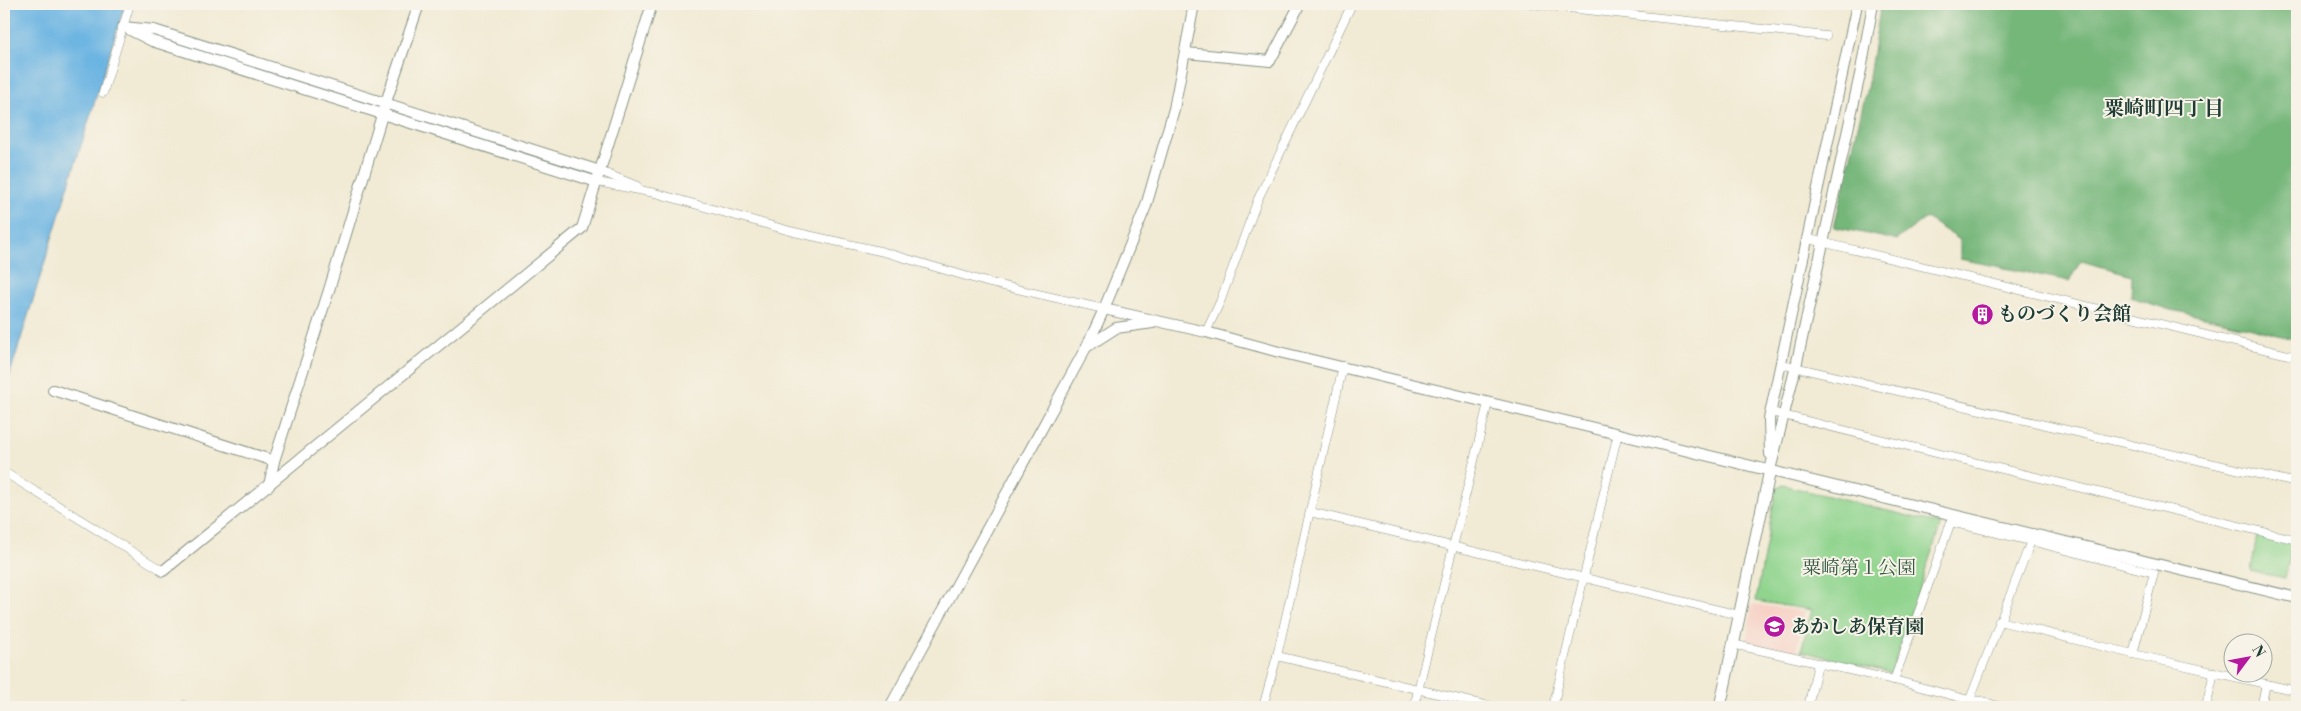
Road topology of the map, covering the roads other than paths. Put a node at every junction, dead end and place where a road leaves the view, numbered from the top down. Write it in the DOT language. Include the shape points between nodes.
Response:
graph roads {
  1 [pos="130,4"];
  2 [pos="419,4"];
  3 [pos="652,4"];
  4 [pos="1194,4"];
  5 [pos="1300,4"];
  6 [pos="1352,4"];
  7 [pos="1532,4"];
  8 [pos="1857,4"];
  9 [pos="1873,4"];
  10 [pos="123,27"];
  11 [pos="1826,36"];
  12 [pos="1186,54"];
  13 [pos="103,93"];
  14 [pos="386,102"];
  15 [pos="382,115"];
  16 [pos="600,171"];
  17 [pos="597,182"];
  18 [pos="655,193"];
  19 [pos="1808,239"];
  20 [pos="1822,242"];
  21 [pos="1104,309"];
  22 [pos="1159,322"];
  23 [pos="1206,332"];
  24 [pos="1086,347"];
  25 [pos="2297,357"];
  26 [pos="1781,364"];
  27 [pos="1343,366"];
  28 [pos="1796,366"];
  29 [pos="52,390"];
  30 [pos="1488,403"];
  31 [pos="1771,412"];
  32 [pos="1782,414"];
  33 [pos="1618,433"];
  34 [pos="274,461"];
  35 [pos="1770,470"];
  36 [pos="4,472"];
  37 [pos="2297,483"];
  38 [pos="269,486"];
  39 [pos="1310,512"];
  40 [pos="2297,540"];
  41 [pos="2031,542"];
  42 [pos="1452,547"];
  43 [pos="163,571"];
  44 [pos="1583,577"];
  45 [pos="2297,598"];
  46 [pos="1739,615"];
  47 [pos="1999,621"];
  48 [pos="1732,644"];
  49 [pos="2133,654"];
  50 [pos="1277,656"];
  51 [pos="1818,664"];
  52 [pos="2214,672"];
  53 [pos="2224,674"];
  54 [pos="1894,680"];
  55 [pos="2266,684"];
  56 [pos="1418,690"];
  57 [pos="2297,691"];
  58 [pos="1968,704"];
  59 [pos="890,707"];
  60 [pos="1263,707"];
  61 [pos="1414,707"];
  62 [pos="1493,707"];
  63 [pos="1553,707"];
  64 [pos="1720,707"];
  65 [pos="1808,707"];
  66 [pos="2001,707"];
  67 [pos="2206,707"];
  68 [pos="2261,707"];
  1 -- 10 [label="street"];
  2 -- 14 [label="street"];
  3 -- 16 [label="street"];
  4 -- 12 [label="street"];
  5 -- 12 [label="street" via="1270,61"];
  6 -- 23 [label="street" via="1258,199"];
  7 -- 11 [label="street"];
  8 -- 19 [label="street"];
  9 -- 20 [label="street"];
  10 -- 13 [label="street"];
  10 -- 14 [label="street" via="154,30"];
  10 -- 15 [label="street" via="152,41"];
  12 -- 21 [label="street" via="1146,206"];
  14 -- 15 [label="street"];
  14 -- 16 [label="street"];
  15 -- 17 [label="street"];
  15 -- 34 [label="street"];
  16 -- 17 [label="street"];
  16 -- 18 [label="street"];
  17 -- 18 [label="street"];
  17 -- 38 [label="street" via="582,228"];
  18 -- 21 [label="street" via="986,282"];
  19 -- 20 [label="street"];
  19 -- 26 [label="street"];
  20 -- 25 [label="street"];
  20 -- 28 [label="street"];
  21 -- 22 [label="street"];
  21 -- 24 [label="street"];
  22 -- 23 [label="street"];
  22 -- 24 [label="street" via="1116,328"];
  23 -- 27 [label="street"];
  24 -- 59 [label="street"];
  26 -- 28 [label="street"];
  26 -- 31 [label="street"];
  27 -- 30 [label="street"];
  27 -- 39 [label="street"];
  28 -- 32 [label="street"];
  28 -- 37 [label="street"];
  29 -- 34 [label="street"];
  30 -- 33 [label="street"];
  30 -- 42 [label="street"];
  31 -- 32 [label="street"];
  31 -- 35 [label="street"];
  32 -- 35 [label="street"];
  32 -- 40 [label="street"];
  33 -- 35 [label="street"];
  33 -- 44 [label="street"];
  34 -- 38 [label="street"];
  35 -- 45 [label="street"];
  35 -- 46 [label="main road"];
  36 -- 43 [label="street"];
  38 -- 43 [label="street"];
  39 -- 42 [label="street"];
  39 -- 50 [label="street"];
  41 -- 47 [label="street"];
  41 -- 49 [label="street" via="2154,573"];
  41 -- 54 [label="street" via="1951,522"];
  42 -- 44 [label="street"];
  42 -- 56 [label="street"];
  44 -- 46 [label="street"];
  44 -- 63 [label="street"];
  46 -- 48 [label="main road"];
  47 -- 49 [label="street"];
  47 -- 58 [label="street"];
  48 -- 51 [label="street"];
  48 -- 64 [label="main road"];
  49 -- 52 [label="street"];
  50 -- 56 [label="street"];
  50 -- 60 [label="street"];
  51 -- 54 [label="street"];
  51 -- 65 [label="street"];
  52 -- 53 [label="street"];
  52 -- 67 [label="street"];
  54 -- 58 [label="street"];
  55 -- 57 [label="street"];
  55 -- 68 [label="street"];
  56 -- 61 [label="street"];
  56 -- 62 [label="street"];
  58 -- 66 [label="street" via="1982,701"];
}
